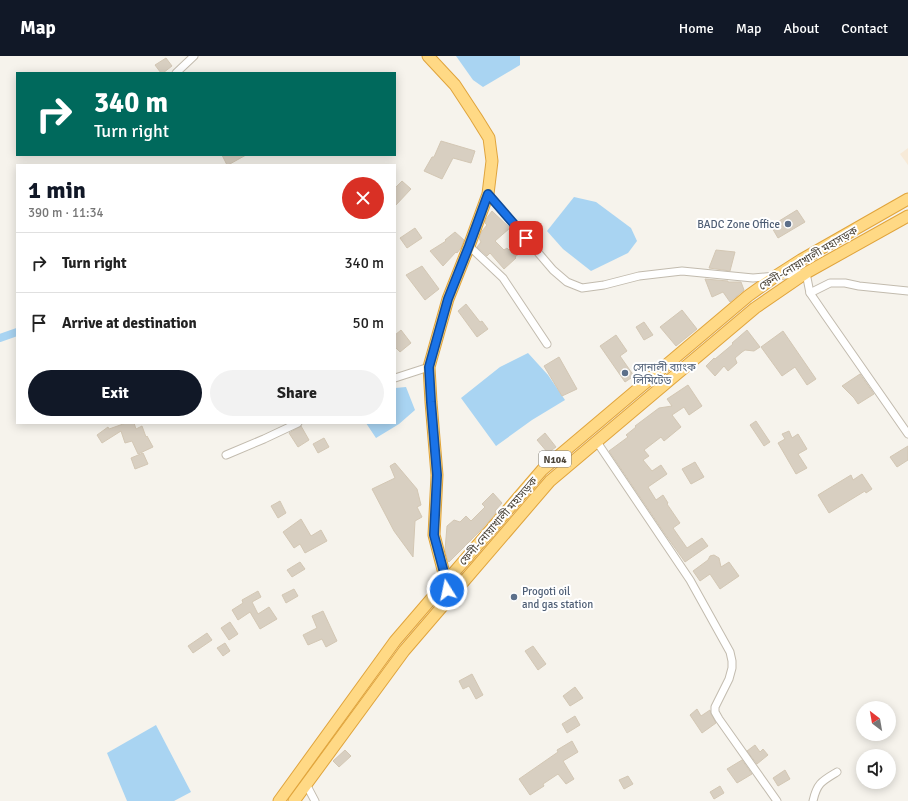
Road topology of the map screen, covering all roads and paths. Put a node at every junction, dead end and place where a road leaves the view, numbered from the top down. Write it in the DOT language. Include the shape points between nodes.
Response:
graph roads {
  1 [pos="194,56"];
  2 [pos="428,56"];
  3 [pos="177,72"];
  4 [pos="488,194"];
  5 [pos="908,199"];
  6 [pos="908,216"];
  7 [pos="469,246"];
  8 [pos="806,273"];
  9 [pos="776,276"];
  10 [pos="908,291"];
  11 [pos="810,292"];
  12 [pos="547,344"];
  13 [pos="429,367"];
  14 [pos="396,378"];
  15 [pos="296,424"];
  16 [pos="908,434"];
  17 [pos="597,442"];
  18 [pos="226,455"];
  19 [pos="446,580"];
  20 [pos="448,600"];
  21 [pos="837,772"];
  22 [pos="306,784"];
  23 [pos="278,801"];
  24 [pos="294,801"];
  25 [pos="315,801"];
  26 [pos="777,801"];
  27 [pos="813,801"];
  1 -- 3 [label="street"];
  2 -- 4 [label="highway" via="455,85 489,138 492,161"];
  4 -- 7 [label="highway"];
  4 -- 9 [label="street" via="553,270 567,282 582,288 639,276 682,271 753,278"];
  5 -- 9 [label="highway, ফেনী-নোয়াখালী মহাসড়ক / N104"];
  6 -- 8 [label="highway, ফেনী-নোয়াখালী মহাসড়ক / N104"];
  7 -- 12 [label="street" via="503,278"];
  7 -- 13 [label="highway" via="448,299"];
  8 -- 9 [label="street"];
  8 -- 11 [label="street"];
  8 -- 17 [label="highway, ফেনী-নোয়াখালী মহাসড়ক / N104" via="755,308"];
  9 -- 19 [label="highway, ফেনী-নোয়াখালী মহাসড়ক / N104" via="748,296 542,470"];
  10 -- 11 [label="street" via="845,282 830,283"];
  11 -- 16 [label="street"];
  13 -- 14 [label="street"];
  13 -- 19 [label="highway" via="437,475 434,535"];
  15 -- 18 [label="street"];
  17 -- 20 [label="highway, ফেনী-নোয়াখালী মহাসড়ক / N104" via="550,481"];
  17 -- 26 [label="street" via="690,580 730,652 732,668 715,712"];
  19 -- 20 [label="highway"];
  19 -- 23 [label="highway, ফেনী-নোয়াখালী মহাসড়ক / N104" via="395,641"];
  20 -- 22 [label="highway, ফেনী-নোয়াখালী মহাসড়ক / N104" via="404,651"];
  21 -- 27 [label="street" via="821,782"];
  22 -- 24 [label="highway, ফেনী-নোয়াখালী মহাসড়ক / N104"];
  22 -- 25 [label="street"];
}
